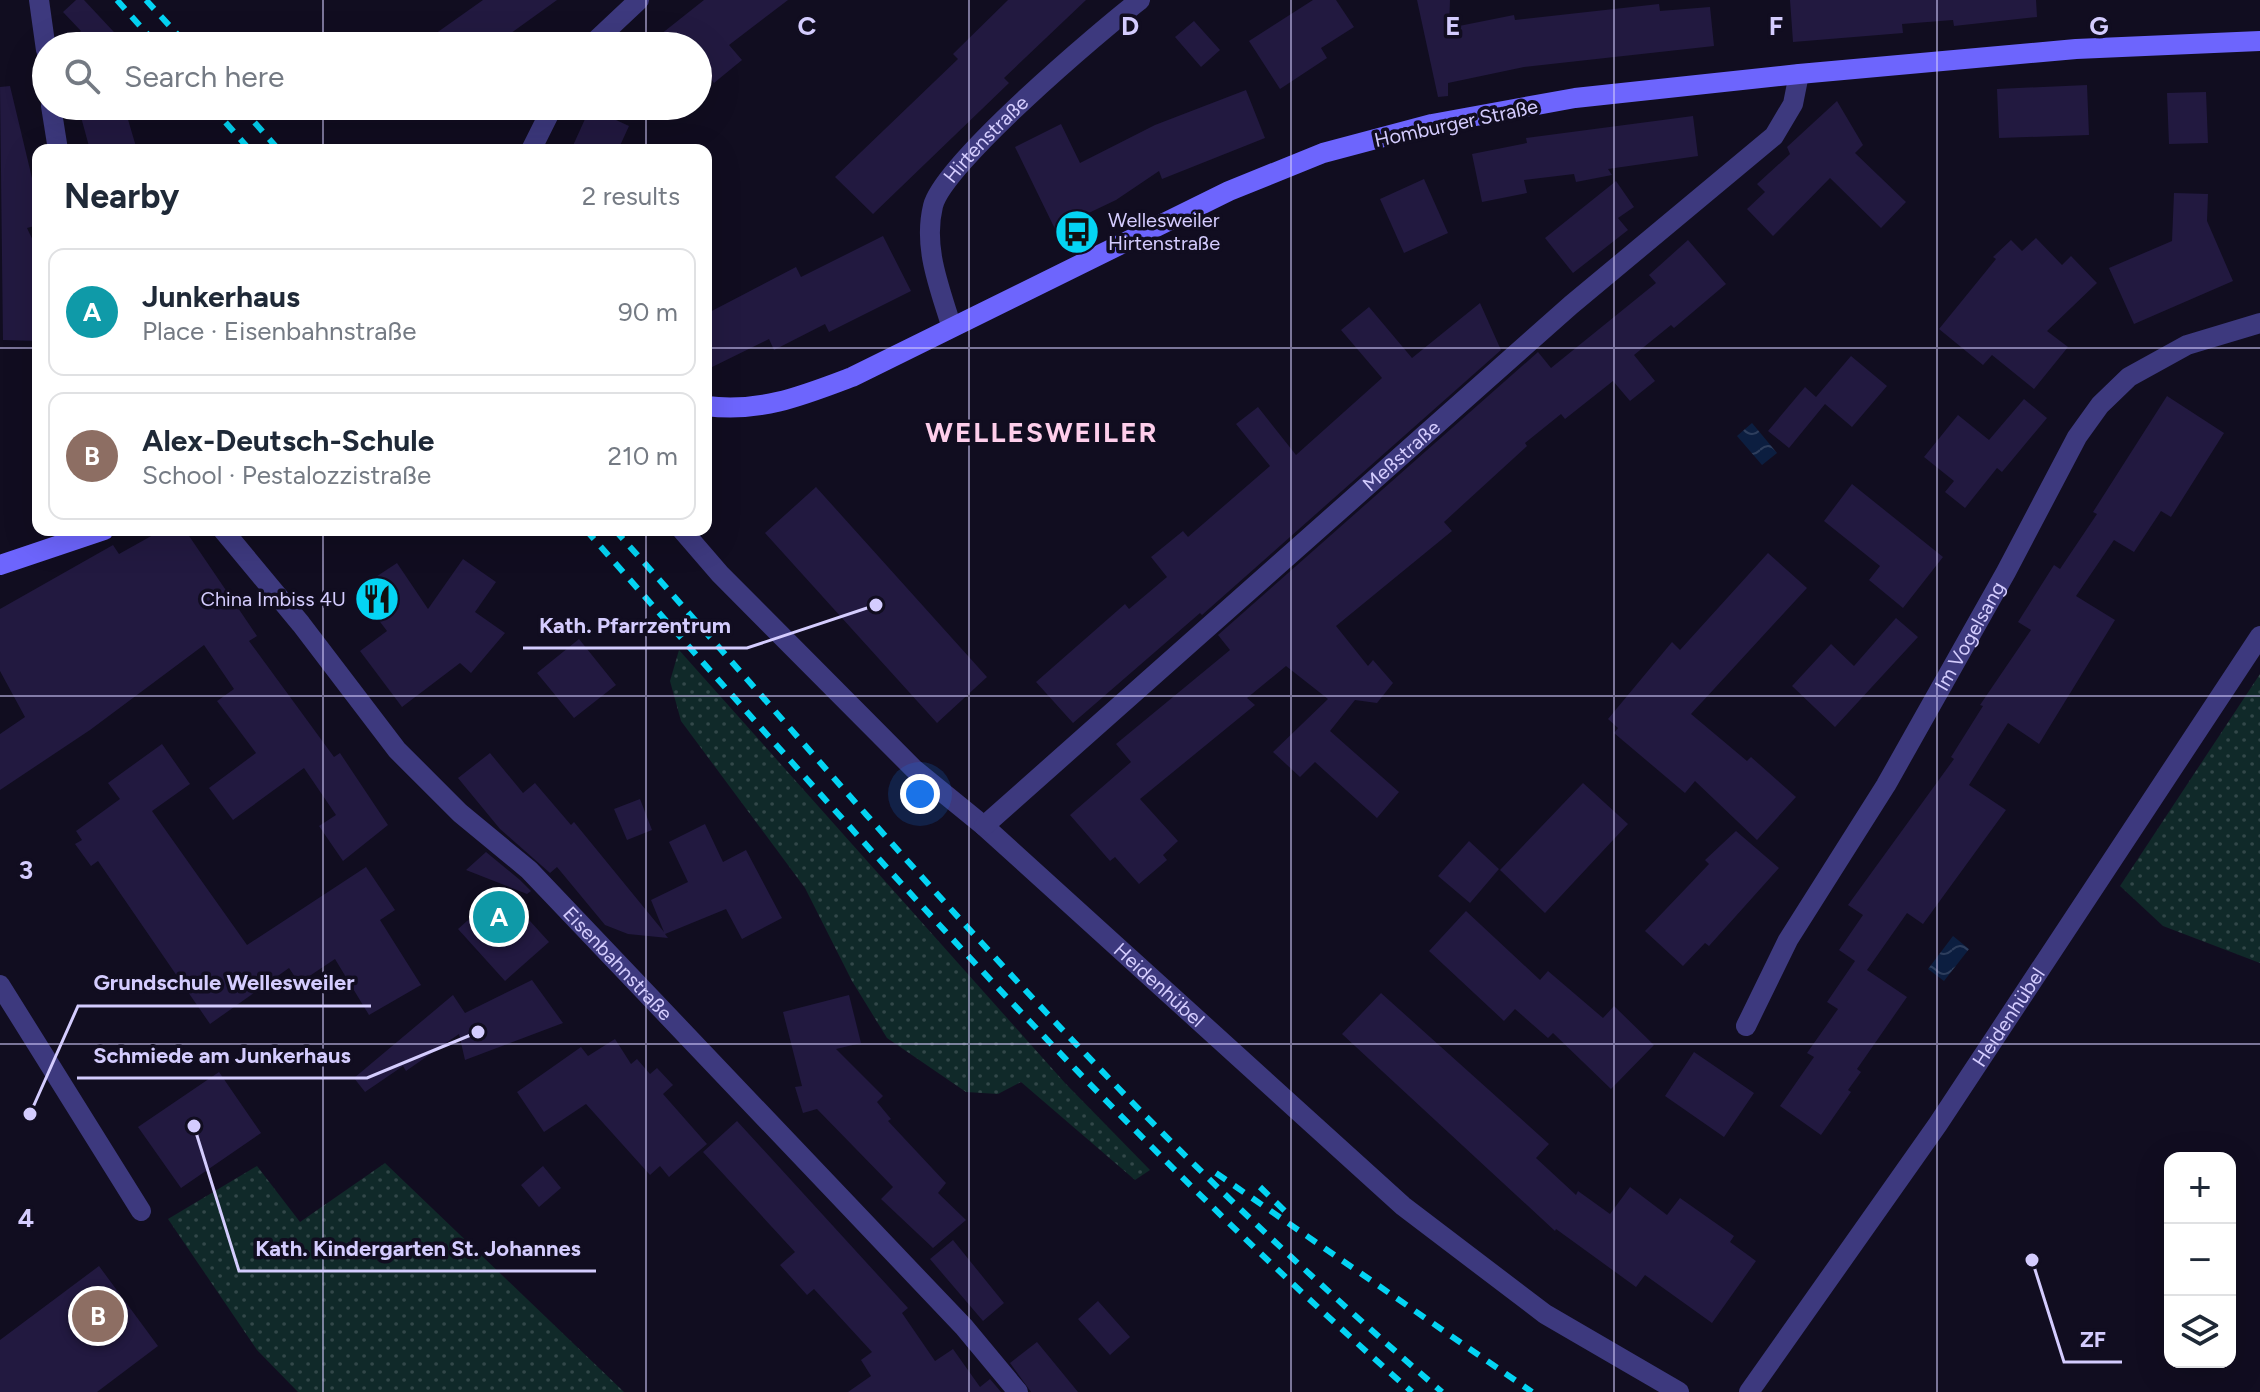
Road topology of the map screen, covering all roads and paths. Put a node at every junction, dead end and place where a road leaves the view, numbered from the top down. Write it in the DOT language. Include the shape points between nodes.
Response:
graph roads {
  1 [pos="39,0"];
  2 [pos="639,0"];
  3 [pos="1140,0"];
  4 [pos="43,32"];
  5 [pos="605,32"];
  6 [pos="2260,41"];
  7 [pos="1799,74"];
  8 [pos="53,120"];
  9 [pos="546,120"];
  10 [pos="57,144"];
  11 [pos="534,144"];
  12 [pos="2260,323"];
  13 [pos="951,325"];
  14 [pos="712,406"];
  15 [pos="86,536"];
  16 [pos="228,536"];
  17 [pos="687,536"];
  18 [pos="0,565"];
  19 [pos="2260,636"];
  20 [pos="984,826"];
  21 [pos="0,985"];
  22 [pos="1746,1026"];
  23 [pos="141,1211"];
  24 [pos="1018,1392"];
  25 [pos="1679,1392"];
  26 [pos="1749,1392"];
  1 -- 4 [label="street"];
  2 -- 5 [label="street"];
  3 -- 13 [label="street, Hirtenstraße" via="1079,50 951,173 933,203 929,234 934,273"];
  6 -- 7 [label="main road, Homburger Straße" via="2076,49"];
  7 -- 13 [label="main road, Homburger Straße" via="1575,98 1432,124 1323,153 1229,191"];
  7 -- 20 [label="street, Meßstraße" via="1793,104 1774,136 1571,305"];
  8 -- 10 [label="street"];
  9 -- 11 [label="street"];
  12 -- 22 [label="street, Im Vogelsang" via="2187,345 2129,377 2100,405 2077,437 1886,785 1788,940"];
  13 -- 14 [label="main road, Homburger Straße" via="852,377 790,401 751,409"];
  15 -- 18 [label="main road"];
  16 -- 24 [label="street, Eisenbahnstraße" via="397,750 460,813 529,870 964,1327"];
  17 -- 20 [label="street, Heidenhübel" via="914,769"];
  19 -- 26 [label="street, Heidenhübel" via="1938,1124"];
  20 -- 25 [label="street, Heidenhübel" via="1403,1206 1545,1314"];
  21 -- 23 [label="street"];
}
